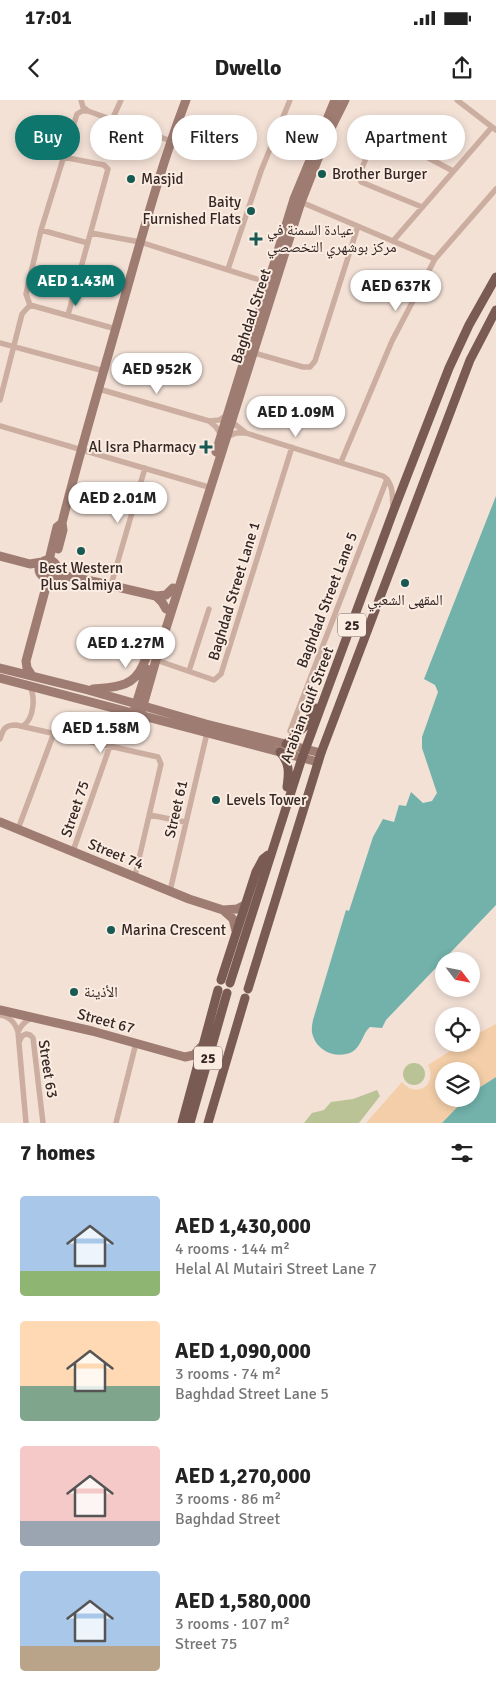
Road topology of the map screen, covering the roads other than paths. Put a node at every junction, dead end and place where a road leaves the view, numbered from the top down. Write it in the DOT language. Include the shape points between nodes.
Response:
graph roads {
  1 [pos="81,100"];
  2 [pos="121,100"];
  3 [pos="186,100"];
  4 [pos="290,100"];
  5 [pos="349,100"];
  6 [pos="458,100"];
  7 [pos="470,100"];
  8 [pos="340,102"];
  9 [pos="466,106"];
  10 [pos="88,111"];
  11 [pos="77,115"];
  12 [pos="99,115"];
  13 [pos="114,115"];
  14 [pos="494,128"];
  15 [pos="162,138"];
  16 [pos="171,141"];
  17 [pos="62,160"];
  18 [pos="78,160"];
  19 [pos="453,171"];
  20 [pos="496,189"];
  21 [pos="302,202"];
  22 [pos="422,207"];
  23 [pos="358,226"];
  24 [pos="41,230"];
  25 [pos="91,232"];
  26 [pos="393,241"];
  27 [pos="140,242"];
  28 [pos="88,243"];
  29 [pos="435,259"];
  30 [pos="228,269"];
  31 [pos="496,277"];
  32 [pos="268,283"];
  33 [pos="30,305"];
  34 [pos="479,307"];
  35 [pos="496,310"];
  36 [pos="68,316"];
  37 [pos="116,329"];
  38 [pos="0,343"];
  39 [pos="13,346"];
  40 [pos="254,353"];
  41 [pos="470,360"];
  42 [pos="104,371"];
  43 [pos="99,389"];
  44 [pos="0,400"];
  45 [pos="230,418"];
  46 [pos="209,421"];
  47 [pos="0,426"];
  48 [pos="246,433"];
  49 [pos="224,436"];
  50 [pos="292,447"];
  51 [pos="81,449"];
  52 [pos="341,462"];
  53 [pos="145,468"];
  54 [pos="387,478"];
  55 [pos="205,486"];
  56 [pos="393,512"];
  57 [pos="0,556"];
  58 [pos="51,563"];
  59 [pos="30,564"];
  60 [pos="47,576"];
  61 [pos="96,582"];
  62 [pos="111,585"];
  63 [pos="172,588"];
  64 [pos="156,596"];
  65 [pos="209,609"];
  66 [pos="166,610"];
  67 [pos="156,641"];
  68 [pos="27,649"];
  69 [pos="156,660"];
  70 [pos="4,669"];
  71 [pos="189,671"];
  72 [pos="32,676"];
  73 [pos="0,678"];
  74 [pos="29,685"];
  75 [pos="42,689"];
  76 [pos="88,690"];
  77 [pos="326,697"];
  78 [pos="139,705"];
  79 [pos="136,715"];
  80 [pos="23,726"];
  81 [pos="38,730"];
  82 [pos="290,731"];
  83 [pos="54,733"];
  84 [pos="207,733"];
  85 [pos="0,739"];
  86 [pos="286,744"];
  87 [pos="110,746"];
  88 [pos="280,752"];
  89 [pos="303,753"];
  90 [pos="321,753"];
  91 [pos="318,762"];
  92 [pos="288,798"];
  93 [pos="150,815"];
  94 [pos="0,822"];
  95 [pos="185,822"];
  96 [pos="18,829"];
  97 [pos="73,852"];
  98 [pos="270,853"];
  99 [pos="135,876"];
  100 [pos="170,891"];
  101 [pos="245,905"];
  102 [pos="223,910"];
  103 [pos="236,931"];
  104 [pos="221,980"];
  105 [pos="230,984"];
  106 [pos="218,990"];
  107 [pos="228,993"];
  108 [pos="0,1010"];
  109 [pos="0,1016"];
  110 [pos="39,1017"];
  111 [pos="18,1032"];
  112 [pos="19,1042"];
  113 [pos="136,1043"];
  114 [pos="201,1047"];
  115 [pos="184,1122"];
  116 [pos="26,1123"];
  117 [pos="43,1123"];
  118 [pos="116,1123"];
  119 [pos="208,1123"];
  1 -- 10 [label="street"];
  2 -- 13 [label="street"];
  3 -- 16 [label="main road"];
  4 -- 30 [label="street" via="261,171"];
  5 -- 8 [label="street"];
  6 -- 9 [label="street"];
  7 -- 9 [label="street"];
  8 -- 21 [label="main road, Baghdad Street"];
  8 -- 32 [label="main road, Baghdad Street" via="294,199"];
  9 -- 14 [label="street"];
  10 -- 11 [label="street"];
  10 -- 12 [label="street"];
  14 -- 19 [label="street"];
  15 -- 16 [label="street"];
  16 -- 27 [label="main road"];
  17 -- 24 [label="street"];
  18 -- 25 [label="street" via="104,165 108,171"];
  19 -- 22 [label="street"];
  19 -- 22 [label="street" via="385,135 375,137 359,176 361,182"];
  20 -- 29 [label="street"];
  21 -- 23 [label="street"];
  21 -- 40 [label="main road, Baghdad Street"];
  22 -- 26 [label="street"];
  23 -- 26 [label="street"];
  23 -- 40 [label="street" via="316,361 310,367 303,367"];
  24 -- 28 [label="street"];
  24 -- 33 [label="street" via="26,294"];
  25 -- 27 [label="street"];
  25 -- 28 [label="street"];
  26 -- 29 [label="street"];
  27 -- 30 [label="street"];
  27 -- 37 [label="main road"];
  28 -- 36 [label="street"];
  29 -- 52 [label="street" via="392,341"];
  30 -- 32 [label="street"];
  31 -- 34 [label="main road, Arabian Gulf Street / 25"];
  32 -- 45 [label="main road, Baghdad Street"];
  33 -- 36 [label="street"];
  33 -- 39 [label="street" via="22,314"];
  34 -- 41 [label="main road" via="460,355 463,361"];
  34 -- 56 [label="main road, Arabian Gulf Street / 25" via="449,368"];
  35 -- 41 [label="main road, Arabian Gulf Street / 25"];
  36 -- 37 [label="street"];
  37 -- 42 [label="main road"];
  38 -- 39 [label="street"];
  39 -- 42 [label="street"];
  39 -- 44 [label="street"];
  40 -- 45 [label="main road, Baghdad Street"];
  41 -- 90 [label="main road, Arabian Gulf Street / 25"];
  42 -- 43 [label="main road"];
  43 -- 46 [label="street"];
  43 -- 51 [label="main road"];
  45 -- 46 [label="street"];
  45 -- 48 [label="street"];
  45 -- 49 [label="main road, Baghdad Street"];
  46 -- 49 [label="street"];
  47 -- 51 [label="street"];
  48 -- 49 [label="street"];
  48 -- 50 [label="street"];
  49 -- 55 [label="main road, Baghdad Street"];
  49 -- 69 [label="main road, Baghdad Street"];
  50 -- 52 [label="street"];
  50 -- 71 [label="street, Baghdad Street Lane 1" via="221,674 214,680"];
  51 -- 53 [label="street"];
  51 -- 58 [label="main road" via="63,530"];
  52 -- 54 [label="street"];
  53 -- 55 [label="street"];
  53 -- 62 [label="street"];
  54 -- 56 [label="street" via="391,485"];
  54 -- 82 [label="street, Baghdad Street Lane 5"];
  55 -- 63 [label="main road, Baghdad Street"];
  56 -- 77 [label="main road, Arabian Gulf Street / 25"];
  57 -- 59 [label="main road"];
  58 -- 59 [label="main road"];
  58 -- 60 [label="main road" via="57,572"];
  58 -- 60 [label="main road" via="40,566"];
  58 -- 61 [label="main road"];
  59 -- 60 [label="main road"];
  60 -- 61 [label="main road"];
  60 -- 68 [label="main road"];
  61 -- 62 [label="main road"];
  62 -- 64 [label="main road"];
  63 -- 64 [label="main road" via="166,595"];
  63 -- 66 [label="main road, Baghdad Street"];
  64 -- 66 [label="main road"];
  65 -- 71 [label="street"];
  66 -- 67 [label="main road, Baghdad Street"];
  67 -- 76 [label="main road" via="132,680 115,688"];
  67 -- 78 [label="main road, Baghdad Street"];
  68 -- 70 [label="main road" via="19,662"];
  68 -- 72 [label="main road" via="26,666"];
  69 -- 71 [label="street, Baghdad Street Lane 1"];
  69 -- 78 [label="main road, Baghdad Street"];
  70 -- 72 [label="main road"];
  72 -- 76 [label="main road"];
  73 -- 74 [label="main road"];
  74 -- 75 [label="main road"];
  74 -- 80 [label="street" via="33,698 29,720"];
  75 -- 79 [label="main road"];
  75 -- 81 [label="street" via="36,697 34,719"];
  76 -- 78 [label="main road"];
  77 -- 86 [label="main road" via="304,727"];
  77 -- 89 [label="main road, Arabian Gulf Street / 25"];
  78 -- 79 [label="main road, Baghdad Street"];
  78 -- 86 [label="main road"];
  79 -- 84 [label="main road"];
  80 -- 81 [label="street"];
  80 -- 85 [label="street" via="6,727"];
  81 -- 83 [label="street"];
  83 -- 87 [label="street"];
  83 -- 96 [label="street"];
  84 -- 88 [label="main road"];
  84 -- 95 [label="street, Street 61"];
  86 -- 89 [label="main road"];
  87 -- 93 [label="street" via="156,756 160,760"];
  87 -- 97 [label="street, Street 75"];
  88 -- 89 [label="main road"];
  88 -- 92 [label="main road" via="289,769"];
  89 -- 90 [label="main road"];
  89 -- 91 [label="main road"];
  89 -- 92 [label="main road, Arabian Gulf Street / 25"];
  90 -- 91 [label="main road, Arabian Gulf Street / 25"];
  91 -- 119 [label="main road, Arabian Gulf Street / 25"];
  92 -- 98 [label="main road, Arabian Gulf Street / 25"];
  93 -- 95 [label="street"];
  93 -- 99 [label="street"];
  94 -- 96 [label="main road, Street 74"];
  95 -- 100 [label="street, Street 61"];
  96 -- 97 [label="main road, Street 74"];
  97 -- 99 [label="main road, Street 74"];
  98 -- 101 [label="main road" via="256,872"];
  98 -- 105 [label="main road, Arabian Gulf Street / 25"];
  99 -- 100 [label="main road, Street 74"];
  100 -- 102 [label="main road, Street 74"];
  101 -- 102 [label="main road"];
  101 -- 103 [label="main road"];
  102 -- 103 [label="main road" via="233,919"];
  103 -- 104 [label="main road"];
  106 -- 114 [label="main road"];
  107 -- 115 [label="main road, 25"];
  108 -- 110 [label="main road, Street 67"];
  109 -- 111 [label="street, Street 63" via="13,1021"];
  110 -- 111 [label="street, Street 63" via="26,1021"];
  110 -- 113 [label="main road, Street 67"];
  111 -- 112 [label="street, Street 63"];
  112 -- 116 [label="street, Street 63"];
  112 -- 117 [label="street, Street 63" via="26,1034 34,1038"];
  113 -- 114 [label="main road, Street 67" via="186,1057 194,1055"];
  113 -- 118 [label="street"];
  114 -- 115 [label="main road"];
}
